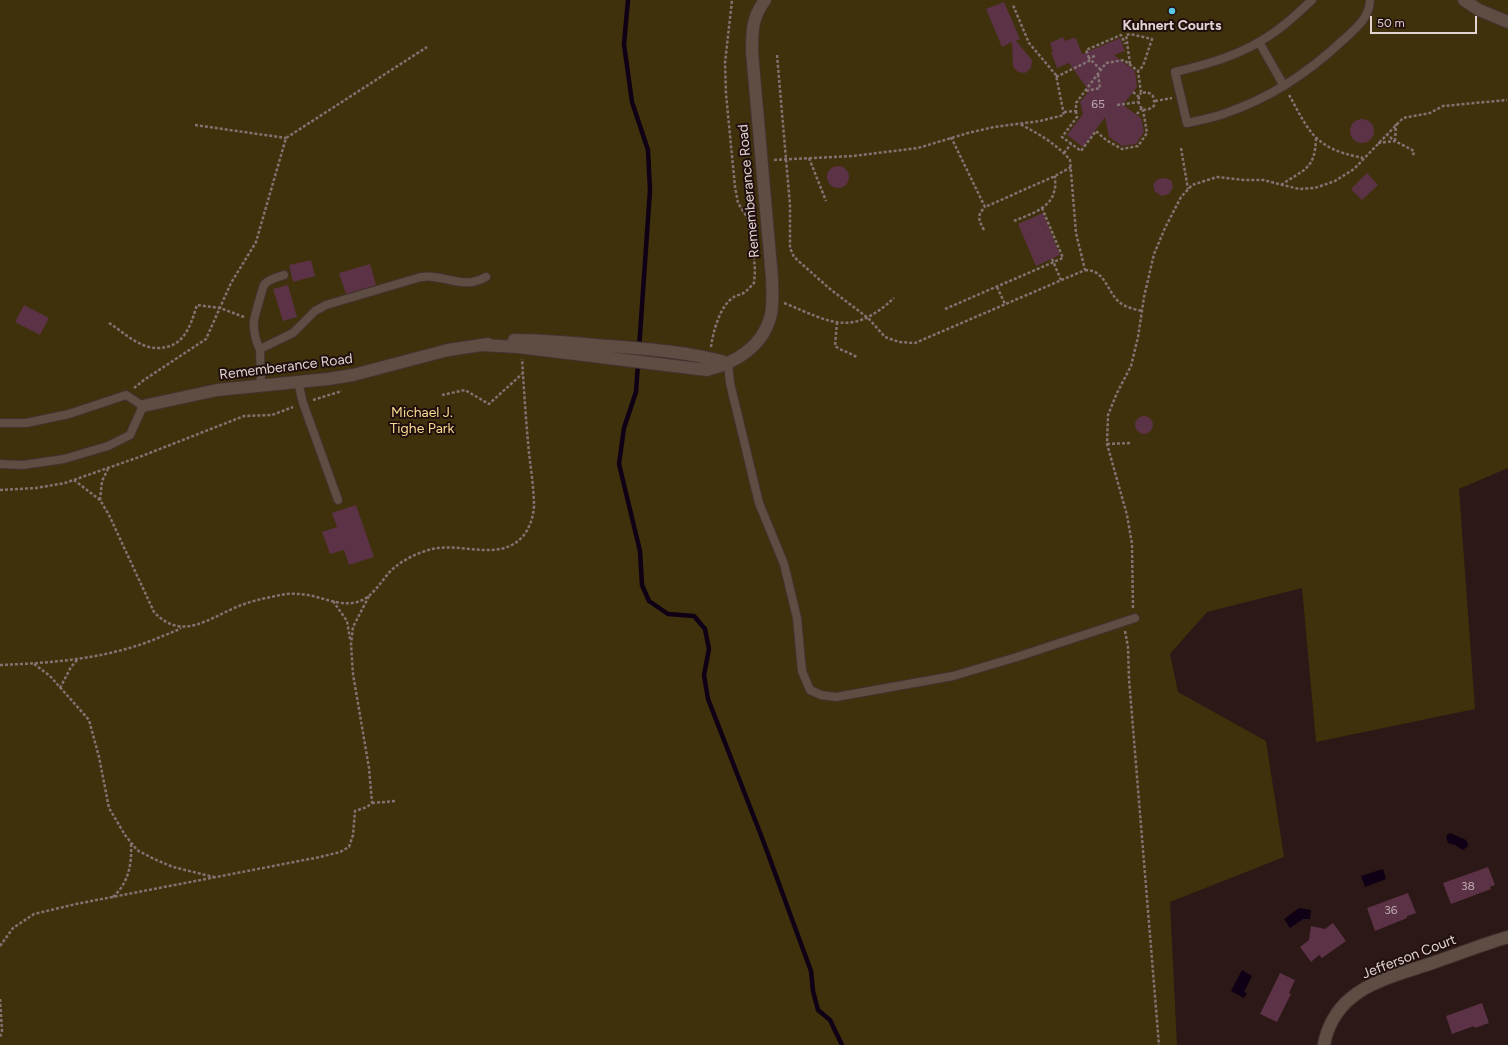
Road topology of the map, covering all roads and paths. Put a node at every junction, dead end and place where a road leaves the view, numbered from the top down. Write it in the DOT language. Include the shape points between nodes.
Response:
graph roads {
  1 [pos="732,0"];
  2 [pos="765,0"];
  3 [pos="1312,0"];
  4 [pos="1370,0"];
  5 [pos="1464,0"];
  6 [pos="1013,5"];
  7 [pos="1508,22"];
  8 [pos="1259,42"];
  9 [pos="1125,44"];
  10 [pos="427,47"];
  11 [pos="777,55"];
  12 [pos="1095,56"];
  13 [pos="1112,56"];
  14 [pos="1090,59"];
  15 [pos="1114,61"];
  16 [pos="1130,64"];
  17 [pos="1101,70"];
  18 [pos="1138,71"];
  19 [pos="1098,73"];
  20 [pos="1056,77"];
  21 [pos="1284,86"];
  22 [pos="1085,91"];
  23 [pos="1133,92"];
  24 [pos="1141,93"];
  25 [pos="1139,97"];
  26 [pos="1172,98"];
  27 [pos="1506,100"];
  28 [pos="1155,101"];
  29 [pos="1138,102"];
  30 [pos="1116,105"];
  31 [pos="1142,109"];
  32 [pos="1076,111"];
  33 [pos="1064,112"];
  34 [pos="1137,114"];
  35 [pos="1020,124"];
  36 [pos="1396,124"];
  37 [pos="194,125"];
  38 [pos="1386,134"];
  39 [pos="951,137"];
  40 [pos="1316,137"];
  41 [pos="286,138"];
  42 [pos="1395,141"];
  43 [pos="1378,143"];
  44 [pos="1071,144"];
  45 [pos="1181,148"];
  46 [pos="1064,153"];
  47 [pos="1412,156"];
  48 [pos="810,158"];
  49 [pos="1364,158"];
  50 [pos="786,160"];
  51 [pos="762,161"];
  52 [pos="1071,167"];
  53 [pos="1055,176"];
  54 [pos="1281,185"];
  55 [pos="1188,189"];
  56 [pos="826,201"];
  57 [pos="985,207"];
  58 [pos="1042,208"];
  59 [pos="1014,221"];
  60 [pos="984,230"];
  61 [pos="1052,260"];
  62 [pos="1085,270"];
  63 [pos="284,275"];
  64 [pos="486,277"];
  65 [pos="1061,280"];
  66 [pos="997,286"];
  67 [pos="772,298"];
  68 [pos="894,298"];
  69 [pos="1005,304"];
  70 [pos="220,308"];
  71 [pos="945,309"];
  72 [pos="1142,311"];
  73 [pos="868,318"];
  74 [pos="254,321"];
  75 [pos="108,322"];
  76 [pos="837,322"];
  77 [pos="480,345"];
  78 [pos="518,347"];
  79 [pos="260,349"];
  80 [pos="709,358"];
  81 [pos="858,358"];
  82 [pos="514,359"];
  83 [pos="522,359"];
  84 [pos="728,363"];
  85 [pos="523,373"];
  86 [pos="298,382"];
  87 [pos="261,386"];
  88 [pos="350,389"];
  89 [pos="126,395"];
  90 [pos="442,395"];
  91 [pos="303,403"];
  92 [pos="143,406"];
  93 [pos="0,423"];
  94 [pos="1131,443"];
  95 [pos="1107,444"];
  96 [pos="0,464"];
  97 [pos="109,468"];
  98 [pos="74,480"];
  99 [pos="0,490"];
  100 [pos="100,500"];
  101 [pos="338,500"];
  102 [pos="369,595"];
  103 [pos="332,600"];
  104 [pos="1135,618"];
  105 [pos="181,627"];
  106 [pos="351,644"];
  107 [pos="78,659"];
  108 [pos="34,664"];
  109 [pos="0,665"];
  110 [pos="60,688"];
  111 [pos="396,801"];
  112 [pos="372,803"];
  113 [pos="131,843"];
  114 [pos="216,877"];
  115 [pos="113,897"];
  116 [pos="1508,937"];
  117 [pos="0,946"];
  118 [pos="0,1000"];
  119 [pos="0,1037"];
  120 [pos="1159,1045"];
  121 [pos="1324,1045"];
  1 -- 80 [label="path" via="725,64 726,94 734,186 738,203 747,217 755,271 754,283 741,294 734,296 722,311 713,330"];
  2 -- 51 [label="street, Rememberance Road" via="755,18 752,30"];
  3 -- 8 [label="lane" via="1282,27"];
  4 -- 21 [label="lane" via="1368,13 1354,29 1319,62"];
  5 -- 7 [label="street" via="1479,10"];
  6 -- 20 [label="path" via="1029,43"];
  8 -- 21 [label="lane"];
  8 -- 21 [label="lane" via="1226,58 1175,72 1187,123 1225,114"];
  9 -- 14 [label="path" via="1121,35 1086,50"];
  9 -- 16 [label="path"];
  9 -- 18 [label="path" via="1125,33 1152,39 1143,66"];
  10 -- 41 [label="path"];
  11 -- 50 [label="path"];
  12 -- 14 [label="path"];
  13 -- 15 [label="path"];
  14 -- 17 [label="path"];
  14 -- 20 [label="path"];
  15 -- 16 [label="path" via="1124,60"];
  15 -- 17 [label="path" via="1106,63"];
  16 -- 18 [label="path"];
  17 -- 19 [label="path"];
  18 -- 24 [label="path"];
  19 -- 22 [label="path"];
  19 -- 22 [label="path" via="1100,88"];
  20 -- 33 [label="path"];
  21 -- 40 [label="path"];
  22 -- 32 [label="path" via="1076,103"];
  23 -- 25 [label="path"];
  24 -- 25 [label="path"];
  24 -- 28 [label="path" via="1152,94"];
  25 -- 29 [label="path"];
  26 -- 28 [label="path"];
  27 -- 36 [label="path" via="1443,106 1430,113 1403,118"];
  28 -- 31 [label="path" via="1154,106"];
  29 -- 30 [label="path"];
  29 -- 31 [label="path"];
  31 -- 34 [label="path"];
  31 -- 44 [label="path" via="1147,133 1138,146 1122,149 1096,131 1081,151"];
  32 -- 33 [label="path"];
  32 -- 44 [label="path" via="1077,117 1062,137"];
  33 -- 35 [label="path" via="1064,115"];
  35 -- 39 [label="path"];
  35 -- 46 [label="path"];
  36 -- 38 [label="path"];
  36 -- 42 [label="path"];
  37 -- 41 [label="path"];
  38 -- 42 [label="path"];
  38 -- 43 [label="path"];
  39 -- 48 [label="path" via="918,148 887,153"];
  39 -- 57 [label="path"];
  40 -- 49 [label="path" via="1336,150"];
  40 -- 54 [label="path" via="1316,150 1312,162"];
  41 -- 70 [label="path" via="256,242 231,283"];
  42 -- 43 [label="path"];
  42 -- 47 [label="path" via="1414,151"];
  43 -- 49 [label="path"];
  44 -- 46 [label="path"];
  45 -- 55 [label="path"];
  46 -- 52 [label="path" via="1070,160"];
  48 -- 50 [label="path"];
  48 -- 56 [label="path"];
  49 -- 54 [label="path" via="1354,169 1335,181 1315,188 1300,189"];
  50 -- 51 [label="path"];
  50 -- 73 [label="path" via="790,248 794,257"];
  51 -- 67 [label="street, Rememberance Road"];
  52 -- 53 [label="path"];
  52 -- 62 [label="path" via="1076,232"];
  53 -- 57 [label="path"];
  53 -- 58 [label="path" via="1055,191 1051,201"];
  54 -- 55 [label="path" via="1263,180 1217,177 1192,185"];
  55 -- 72 [label="path" via="1181,197 1154,254"];
  57 -- 60 [label="path" via="979,212"];
  58 -- 59 [label="path"];
  58 -- 61 [label="path" via="1063,258"];
  61 -- 65 [label="path"];
  61 -- 66 [label="path"];
  62 -- 65 [label="path"];
  62 -- 72 [label="path" via="1093,270 1101,276 1119,302"];
  63 -- 74 [label="lane" via="265,284"];
  64 -- 79 [label="lane" via="477,282 463,283 433,277 421,278 326,305 315,311 293,333"];
  65 -- 69 [label="path"];
  66 -- 69 [label="path"];
  66 -- 71 [label="path"];
  67 -- 76 [label="path"];
  67 -- 84 [label="street, Rememberance Road" via="770,318 761,338 754,347"];
  68 -- 73 [label="path"];
  69 -- 73 [label="path" via="915,343 898,342 885,337"];
  70 -- 74 [label="path"];
  70 -- 75 [label="path" via="197,305 191,324 182,339 171,346 161,348 139,344"];
  70 -- 89 [label="path" via="206,339"];
  72 -- 95 [label="path" via="1131,366 1108,415"];
  73 -- 76 [label="path" via="848,323"];
  74 -- 79 [label="lane" via="257,345"];
  76 -- 81 [label="path" via="835,346"];
  77 -- 78 [label="street, Rememberance Road"];
  77 -- 80 [label="street, Rememberance Road" via="514,340 544,340 627,347"];
  77 -- 86 [label="street, Rememberance Road" via="448,350 353,375"];
  78 -- 83 [label="path"];
  78 -- 84 [label="street, Rememberance Road" via="707,370"];
  79 -- 87 [label="lane"];
  80 -- 84 [label="street, Rememberance Road"];
  82 -- 83 [label="path"];
  83 -- 85 [label="path"];
  84 -- 104 [label="lane" via="730,384 759,503 784,564 797,618 802,671 810,690 836,697 953,676 1017,658"];
  85 -- 90 [label="path" via="489,404 465,390"];
  85 -- 102 [label="path" via="534,507 527,531 515,544 504,549 441,548 419,553 389,572"];
  86 -- 87 [label="street, Rememberance Road"];
  86 -- 91 [label="lane"];
  87 -- 92 [label="street, Rememberance Road" via="217,390"];
  88 -- 91 [label="path"];
  89 -- 92 [label="lane"];
  89 -- 93 [label="lane" via="69,414 26,423"];
  91 -- 97 [label="path" via="272,415 244,416"];
  91 -- 101 [label="lane"];
  92 -- 96 [label="lane" via="130,435 108,446 64,459 24,465"];
  94 -- 95 [label="path"];
  95 -- 104 [label="path" via="1127,515 1132,544 1132,606"];
  97 -- 98 [label="path"];
  97 -- 100 [label="path" via="102,481"];
  98 -- 99 [label="path" via="36,488"];
  98 -- 100 [label="path"];
  100 -- 105 [label="path" via="154,612 168,624"];
  102 -- 103 [label="path" via="361,601 347,604"];
  102 -- 106 [label="path" via="353,627"];
  103 -- 105 [label="path" via="298,594 281,595 240,605 200,624"];
  103 -- 106 [label="path" via="347,621"];
  104 -- 120 [label="path" via="1125,629"];
  105 -- 107 [label="path" via="175,632 138,646"];
  106 -- 112 [label="path"];
  107 -- 108 [label="path"];
  107 -- 110 [label="path"];
  108 -- 109 [label="path"];
  108 -- 110 [label="path" via="50,676"];
  110 -- 113 [label="path" via="89,720 109,808"];
  111 -- 112 [label="path"];
  112 -- 114 [label="path" via="355,811 349,847 340,852"];
  113 -- 114 [label="path" via="137,850 154,859"];
  113 -- 115 [label="path" via="132,860 127,877"];
  114 -- 115 [label="path"];
  115 -- 117 [label="path" via="34,914 12,928"];
  116 -- 121 [label="street, Jefferson Court" via="1365,988 1346,1002 1335,1016"];
  118 -- 119 [label="path"];
}
